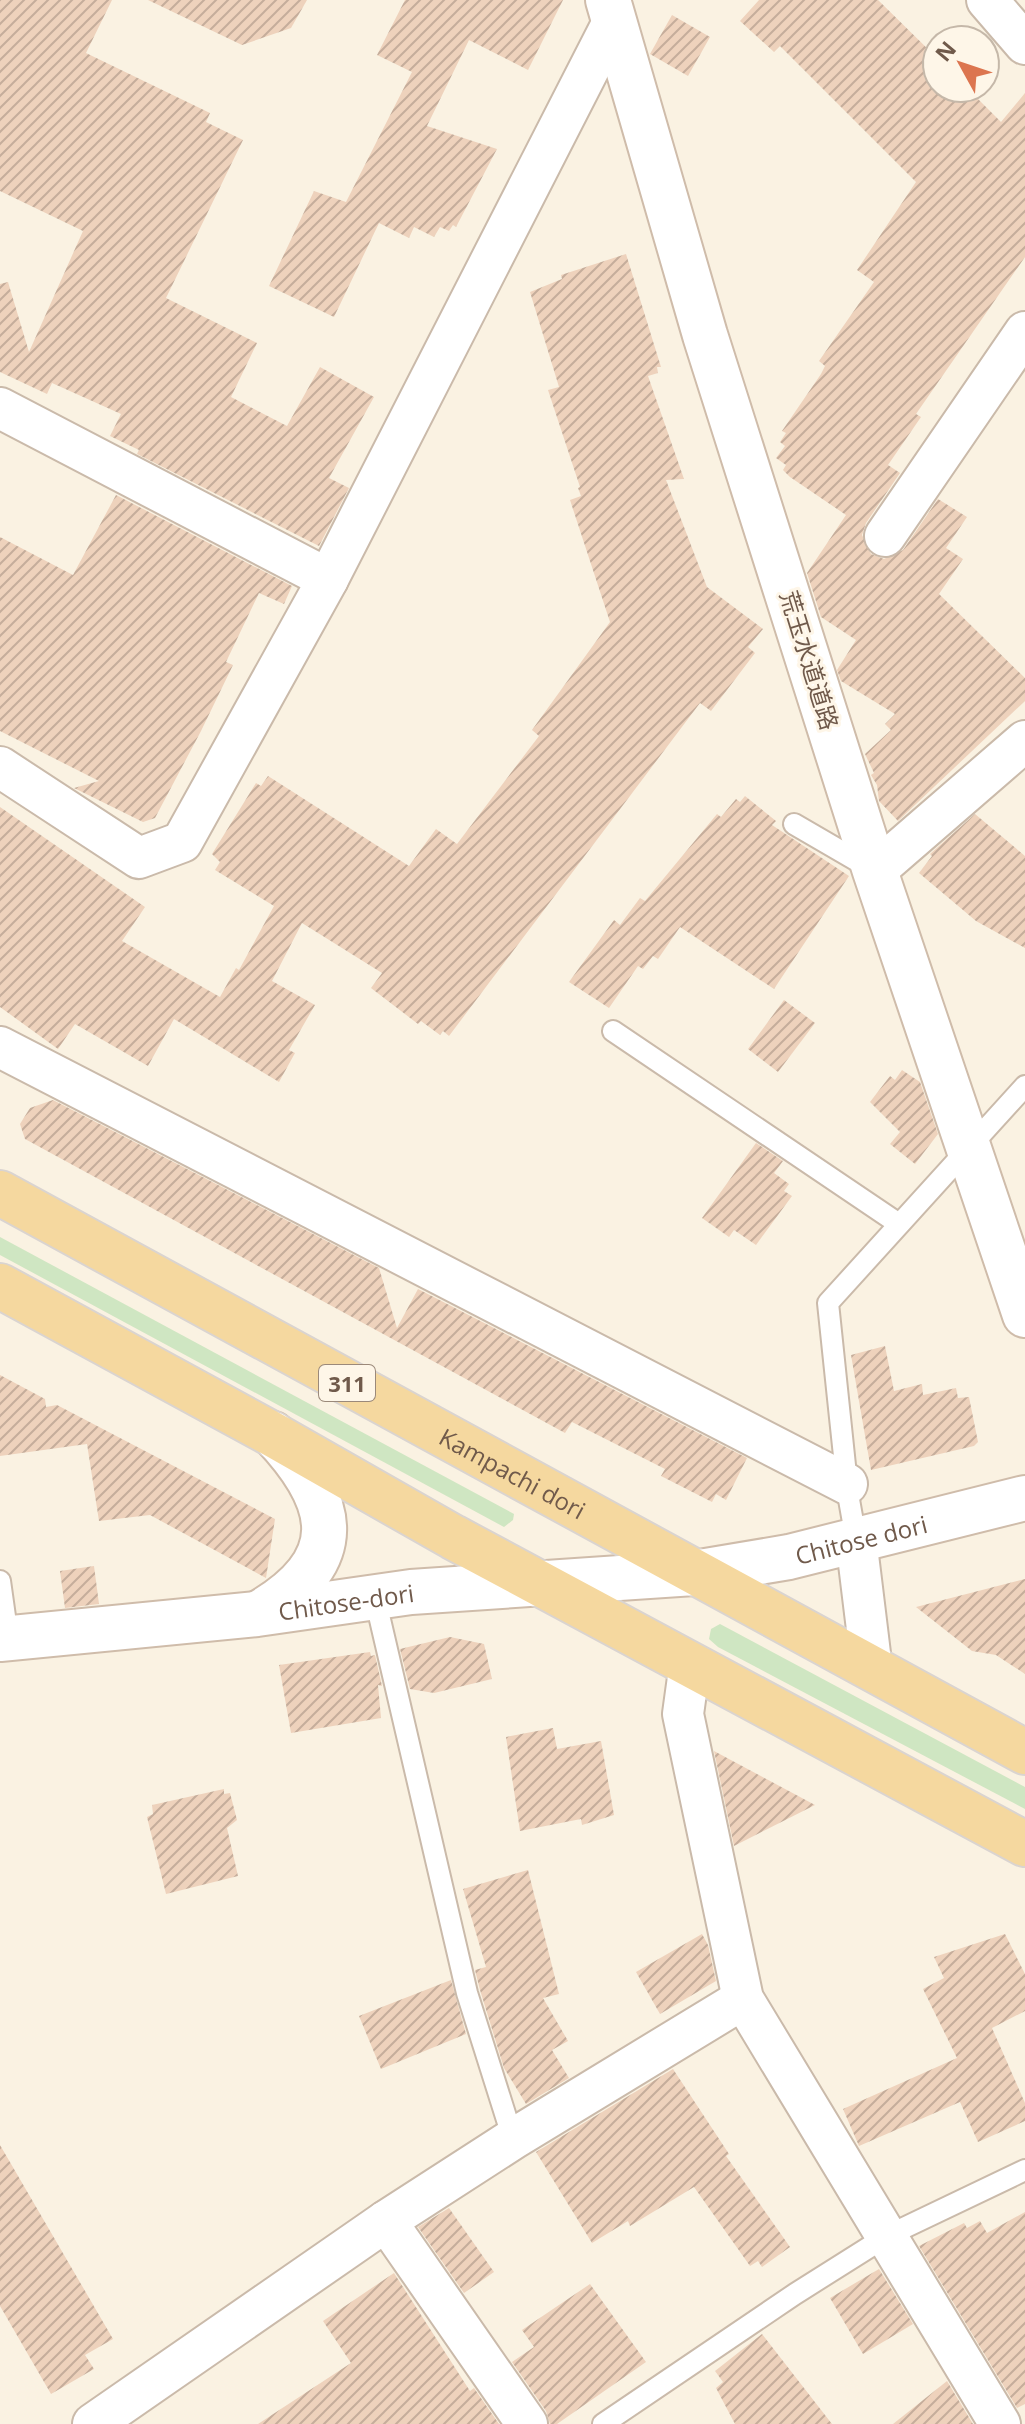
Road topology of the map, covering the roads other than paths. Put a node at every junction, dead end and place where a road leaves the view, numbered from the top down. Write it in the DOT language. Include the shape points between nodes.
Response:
graph roads {
  1 [pos="987,0"];
  2 [pos="611,11"];
  3 [pos="1025,44"];
  4 [pos="1025,332"];
  5 [pos="0,408"];
  6 [pos="885,536"];
  7 [pos="328,579"];
  8 [pos="1025,741"];
  9 [pos="0,767"];
  10 [pos="794,824"];
  11 [pos="875,871"];
  12 [pos="613,1031"];
  13 [pos="0,1047"];
  14 [pos="1025,1086"];
  15 [pos="970,1146"];
  16 [pos="0,1193"];
  17 [pos="899,1224"];
  18 [pos="0,1286"];
  19 [pos="1025,1315"];
  20 [pos="272,1434"];
  21 [pos="847,1484"];
  22 [pos="1025,1498"];
  23 [pos="856,1539"];
  24 [pos="694,1573"];
  25 [pos="0,1581"];
  26 [pos="545,1584"];
  27 [pos="375,1598"];
  28 [pos="257,1614"];
  29 [pos="4,1639"];
  30 [pos="690,1663"];
  31 [pos="872,1670"];
  32 [pos="1025,1752"];
  33 [pos="1025,1844"];
  34 [pos="743,1999"];
  35 [pos="513,2139"];
  36 [pos="1025,2170"];
  37 [pos="386,2221"];
  38 [pos="887,2236"];
  39 [pos="93,2424"];
  40 [pos="527,2424"];
  41 [pos="603,2424"];
  42 [pos="1000,2424"];
  1 -- 3 [label="street"];
  2 -- 7 [label="street"];
  2 -- 11 [label="main road, 荒玉水道道路" via="705,335"];
  4 -- 6 [label="street"];
  5 -- 7 [label="street"];
  7 -- 9 [label="street" via="182,842 139,858"];
  8 -- 11 [label="street"];
  10 -- 11 [label="lane"];
  11 -- 15 [label="main road, 荒玉水道道路"];
  12 -- 17 [label="lane"];
  13 -- 21 [label="street"];
  14 -- 15 [label="lane"];
  15 -- 17 [label="lane"];
  15 -- 19 [label="main road, 荒玉水道道路"];
  16 -- 24 [label="main road, Kampachi dori / 311"];
  17 -- 21 [label="lane" via="828,1303"];
  18 -- 20 [label="main road"];
  20 -- 26 [label="main road"];
  20 -- 28 [label="main road" via="312,1485 325,1523 323,1548 290,1595"];
  21 -- 23 [label="lane"];
  22 -- 23 [label="main road, Chitose dori"];
  23 -- 24 [label="main road, Chitose dori"];
  23 -- 31 [label="street"];
  24 -- 26 [label="main road, Chitose-dori"];
  24 -- 31 [label="main road, Kampachi dori / 311"];
  25 -- 29 [label="lane"];
  26 -- 27 [label="main road, Chitose-dori"];
  26 -- 30 [label="main road"];
  27 -- 28 [label="main road, Chitose-dori"];
  27 -- 35 [label="lane" via="467,1993"];
  28 -- 29 [label="main road, Chitose-dori"];
  30 -- 33 [label="main road"];
  30 -- 34 [label="street" via="683,1714"];
  31 -- 32 [label="main road, Kampachi dori / 311"];
  34 -- 35 [label="street"];
  34 -- 38 [label="street"];
  35 -- 37 [label="street"];
  36 -- 38 [label="lane"];
  37 -- 39 [label="street"];
  37 -- 40 [label="street"];
  38 -- 41 [label="lane"];
  38 -- 42 [label="street"];
}
